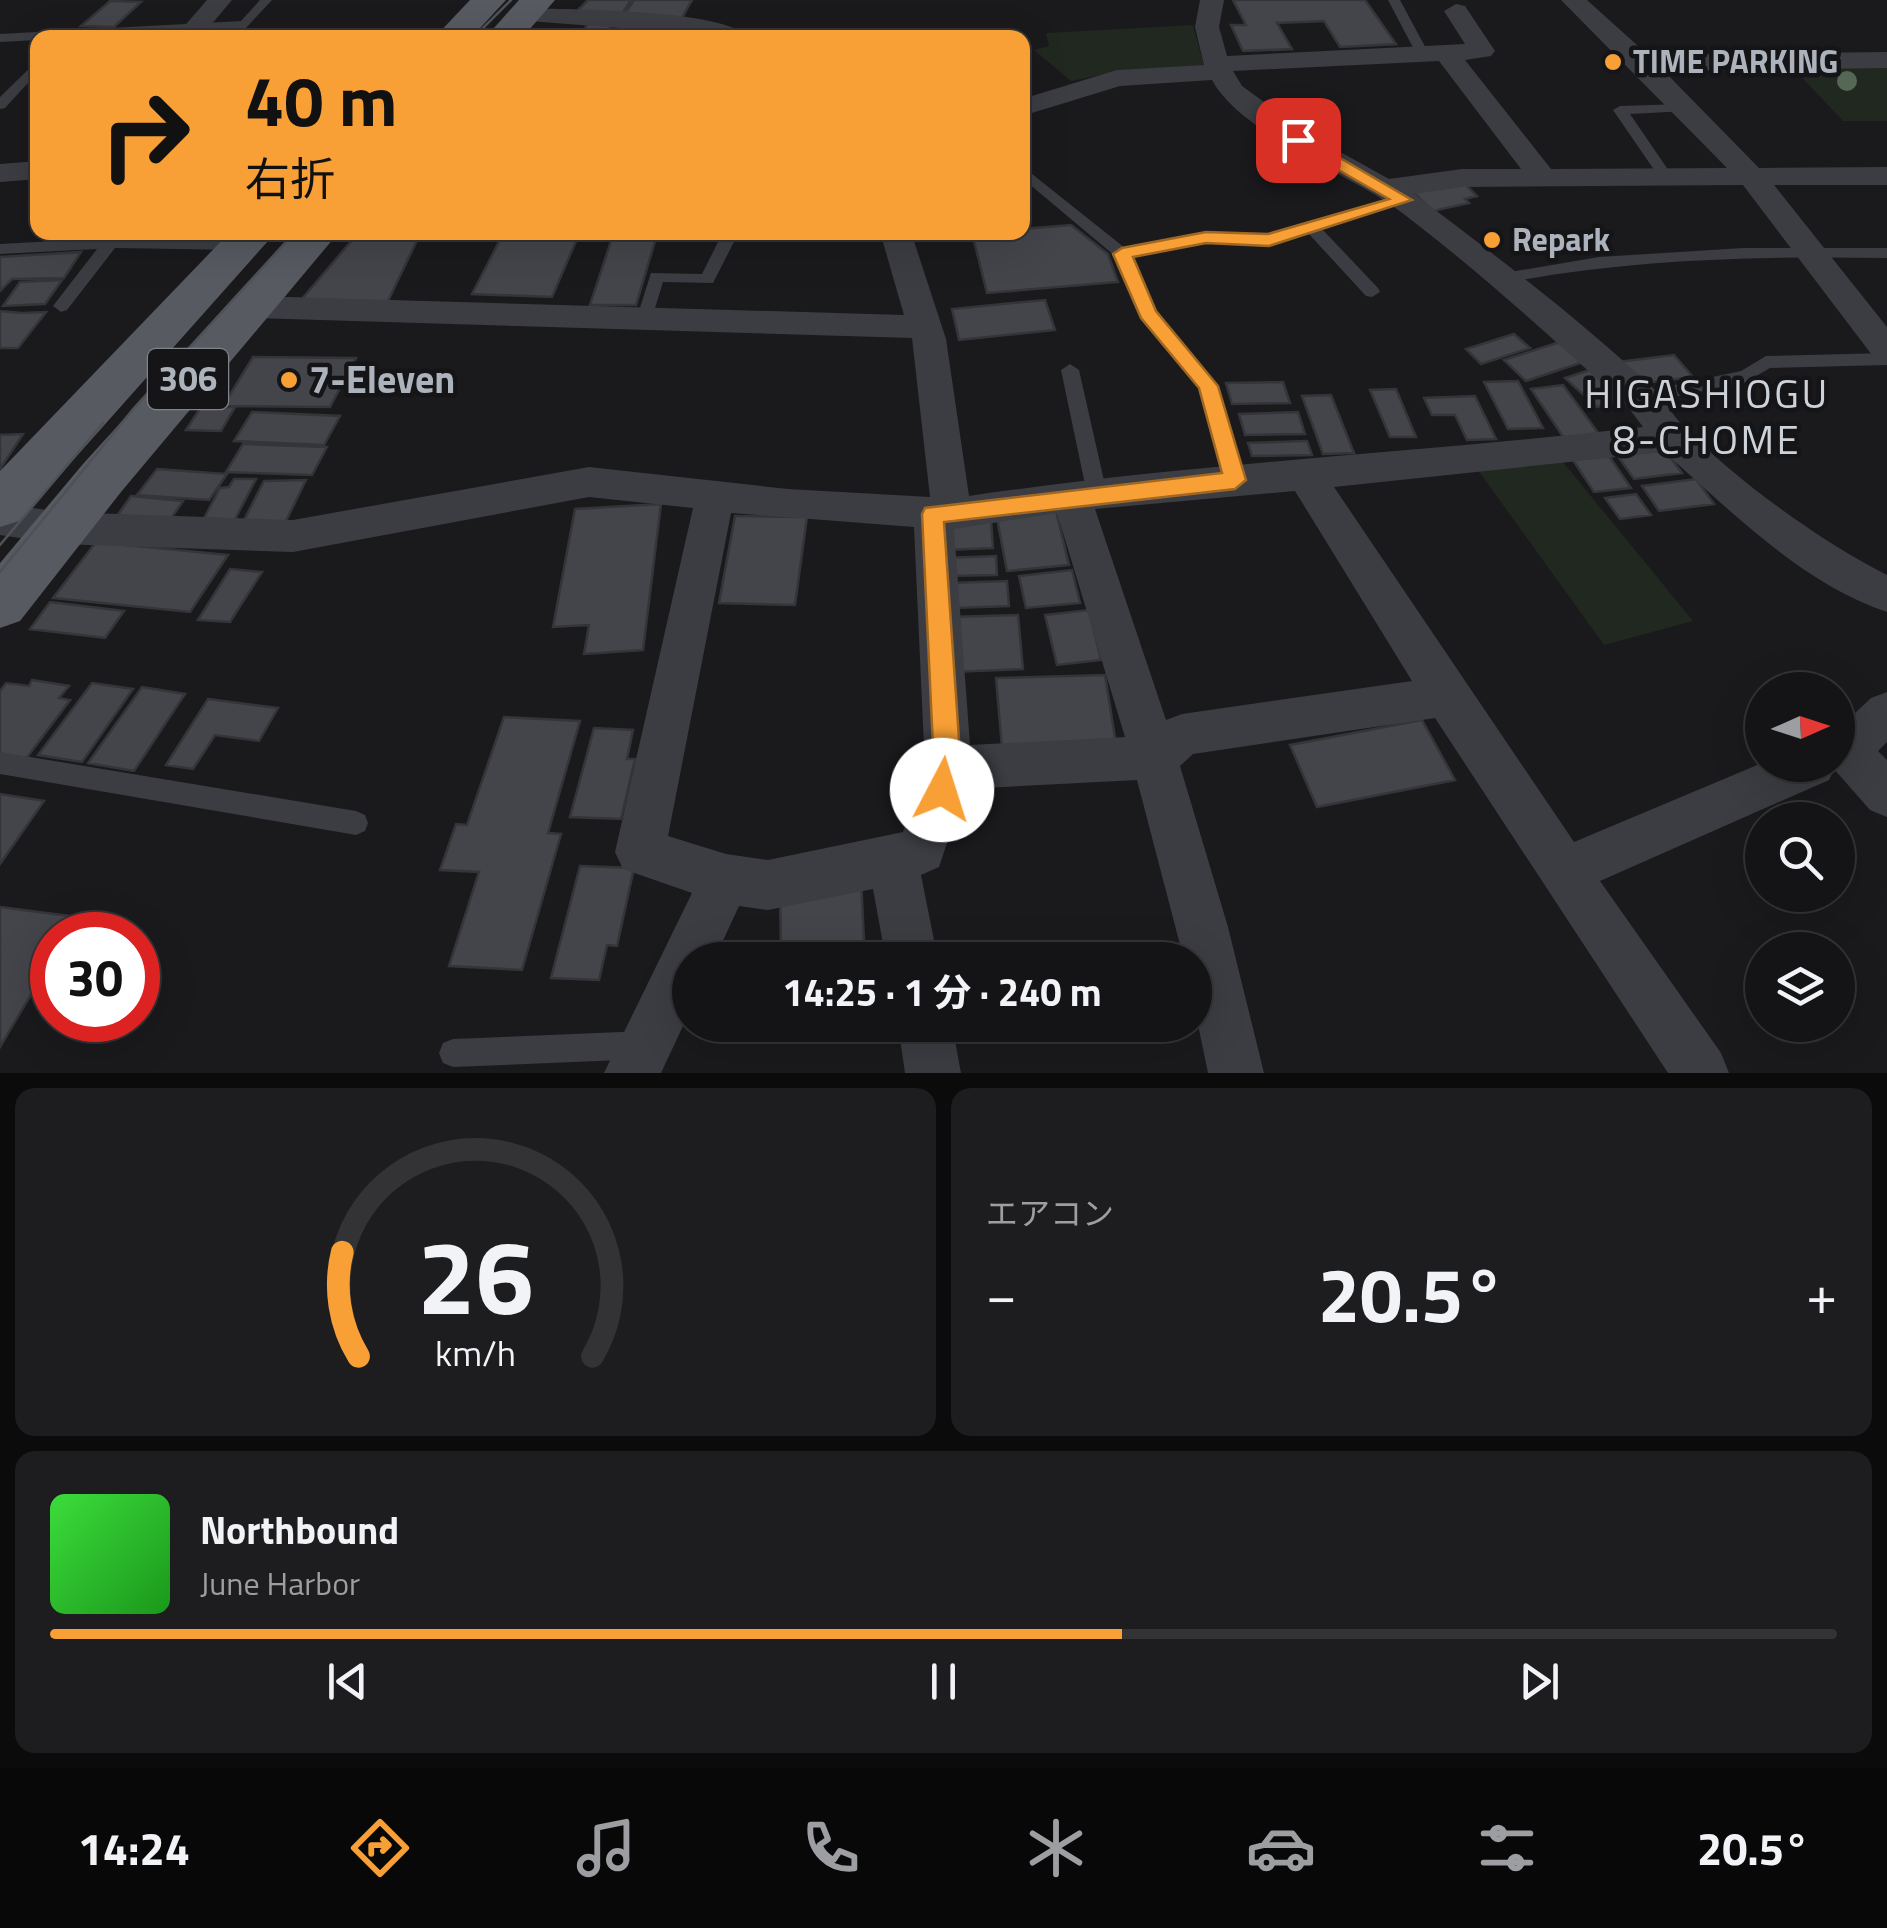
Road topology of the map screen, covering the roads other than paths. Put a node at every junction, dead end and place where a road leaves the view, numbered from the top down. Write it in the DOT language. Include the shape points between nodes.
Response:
graph roads {
  1 [pos="220,0"];
  2 [pos="266,0"];
  3 [pos="489,0"];
  4 [pos="710,0"];
  5 [pos="1212,0"];
  6 [pos="1394,0"];
  7 [pos="1573,0"];
  8 [pos="1456,11"];
  9 [pos="522,18"];
  10 [pos="192,30"];
  11 [pos="206,30"];
  12 [pos="459,30"];
  13 [pos="657,30"];
  14 [pos="681,30"];
  15 [pos="30,37"];
  16 [pos="0,38"];
  17 [pos="1434,53"];
  18 [pos="1887,60"];
  19 [pos="1642,63"];
  20 [pos="1218,68"];
  21 [pos="30,73"];
  22 [pos="0,105"];
  23 [pos="1030,105"];
  24 [pos="1682,108"];
  25 [pos="30,171"];
  26 [pos="0,173"];
  27 [pos="1664,174"];
  28 [pos="1541,176"];
  29 [pos="1751,176"];
  30 [pos="1887,176"];
  31 [pos="1030,177"];
  32 [pos="1394,195"];
  33 [pos="1312,228"];
  34 [pos="44,240"];
  35 [pos="70,240"];
  36 [pos="202,240"];
  37 [pos="247,240"];
  38 [pos="311,240"];
  39 [pos="727,240"];
  40 [pos="897,240"];
  41 [pos="110,242"];
  42 [pos="0,248"];
  43 [pos="1810,252"];
  44 [pos="1122,254"];
  45 [pos="1887,254"];
  46 [pos="1504,278"];
  47 [pos="1372,292"];
  48 [pos="60,306"];
  49 [pos="252,308"];
  50 [pos="644,317"];
  51 [pos="924,326"];
  52 [pos="1887,355"];
  53 [pos="1070,370"];
  54 [pos="1640,398"];
  55 [pos="1671,437"];
  56 [pos="1305,475"];
  57 [pos="1235,480"];
  58 [pos="1084,495"];
  59 [pos="715,496"];
  60 [pos="0,506"];
  61 [pos="942,514"];
  62 [pos="0,518"];
  63 [pos="60,528"];
  64 [pos="1887,595"];
  65 [pos="1,603"];
  66 [pos="1446,696"];
  67 [pos="1887,712"];
  68 [pos="1855,738"];
  69 [pos="1157,757"];
  70 [pos="0,763"];
  71 [pos="948,768"];
  72 [pos="1855,772"];
  73 [pos="1771,782"];
  74 [pos="1887,794"];
  75 [pos="356,823"];
  76 [pos="892,860"];
  77 [pos="1564,871"];
  78 [pos="726,879"];
  79 [pos="908,942"];
  80 [pos="1200,942"];
  81 [pos="1212,989"];
  82 [pos="928,1042"];
  83 [pos="454,1053"];
  84 [pos="639,1059"];
  85 [pos="933,1073"];
  86 [pos="1236,1073"];
  87 [pos="1701,1073"];
  1 -- 10 [label="street"];
  2 -- 11 [label="lane" via="245,25"];
  3 -- 12 [label="main road"];
  4 -- 14 [label="street"];
  5 -- 20 [label="street" via="1207,27"];
  6 -- 17 [label="lane"];
  7 -- 19 [label="street"];
  8 -- 17 [label="street" via="1482,50"];
  9 -- 13 [label="street"];
  15 -- 16 [label="lane"];
  17 -- 20 [label="street"];
  17 -- 28 [label="street"];
  18 -- 19 [label="street"];
  19 -- 24 [label="street"];
  20 -- 23 [label="street" via="1117,78"];
  20 -- 32 [label="street" via="1231,92"];
  21 -- 22 [label="lane"];
  24 -- 27 [label="lane" via="1620,110"];
  24 -- 29 [label="street"];
  25 -- 26 [label="street"];
  27 -- 28 [label="street"];
  27 -- 29 [label="street"];
  28 -- 32 [label="street" via="1462,178"];
  29 -- 30 [label="street"];
  29 -- 43 [label="street"];
  31 -- 44 [label="lane"];
  32 -- 33 [label="lane"];
  32 -- 46 [label="street"];
  33 -- 44 [label="lane" via="1269,240 1206,238"];
  33 -- 47 [label="lane"];
  34 -- 42 [label="lane"];
  35 -- 41 [label="lane"];
  36 -- 41 [label="lane"];
  37 -- 60 [label="main road, 306"];
  38 -- 49 [label="main road, 306"];
  39 -- 50 [label="lane" via="707,278 658,277"];
  40 -- 51 [label="street"];
  41 -- 48 [label="lane"];
  43 -- 45 [label="lane"];
  43 -- 46 [label="lane" via="1574,263"];
  43 -- 52 [label="street"];
  44 -- 57 [label="lane" via="1148,314 1208,386"];
  46 -- 54 [label="street"];
  49 -- 50 [label="street"];
  49 -- 63 [label="main road, 306"];
  50 -- 51 [label="street"];
  51 -- 61 [label="street"];
  52 -- 54 [label="lane" via="1766,362 1746,376"];
  53 -- 58 [label="lane"];
  54 -- 55 [label="street"];
  55 -- 56 [label="street"];
  55 -- 64 [label="street" via="1771,521"];
  56 -- 57 [label="street"];
  56 -- 66 [label="street"];
  57 -- 58 [label="street"];
  58 -- 61 [label="street"];
  58 -- 69 [label="street"];
  59 -- 61 [label="street"];
  59 -- 63 [label="street" via="588,482 294,536"];
  59 -- 78 [label="street" via="640,852"];
  61 -- 71 [label="street"];
  62 -- 63 [label="street"];
  63 -- 65 [label="main road, 306"];
  66 -- 69 [label="street" via="1182,735"];
  66 -- 77 [label="street"];
  67 -- 68 [label="street"];
  69 -- 71 [label="street"];
  69 -- 80 [label="street"];
  70 -- 75 [label="lane"];
  71 -- 76 [label="street" via="922,850"];
  72 -- 74 [label="street"];
  73 -- 77 [label="street"];
  76 -- 78 [label="street" via="768,885"];
  76 -- 79 [label="street"];
  77 -- 87 [label="street"];
  78 -- 84 [label="street"];
  81 -- 86 [label="street"];
  82 -- 85 [label="street"];
  83 -- 84 [label="lane"];
}
